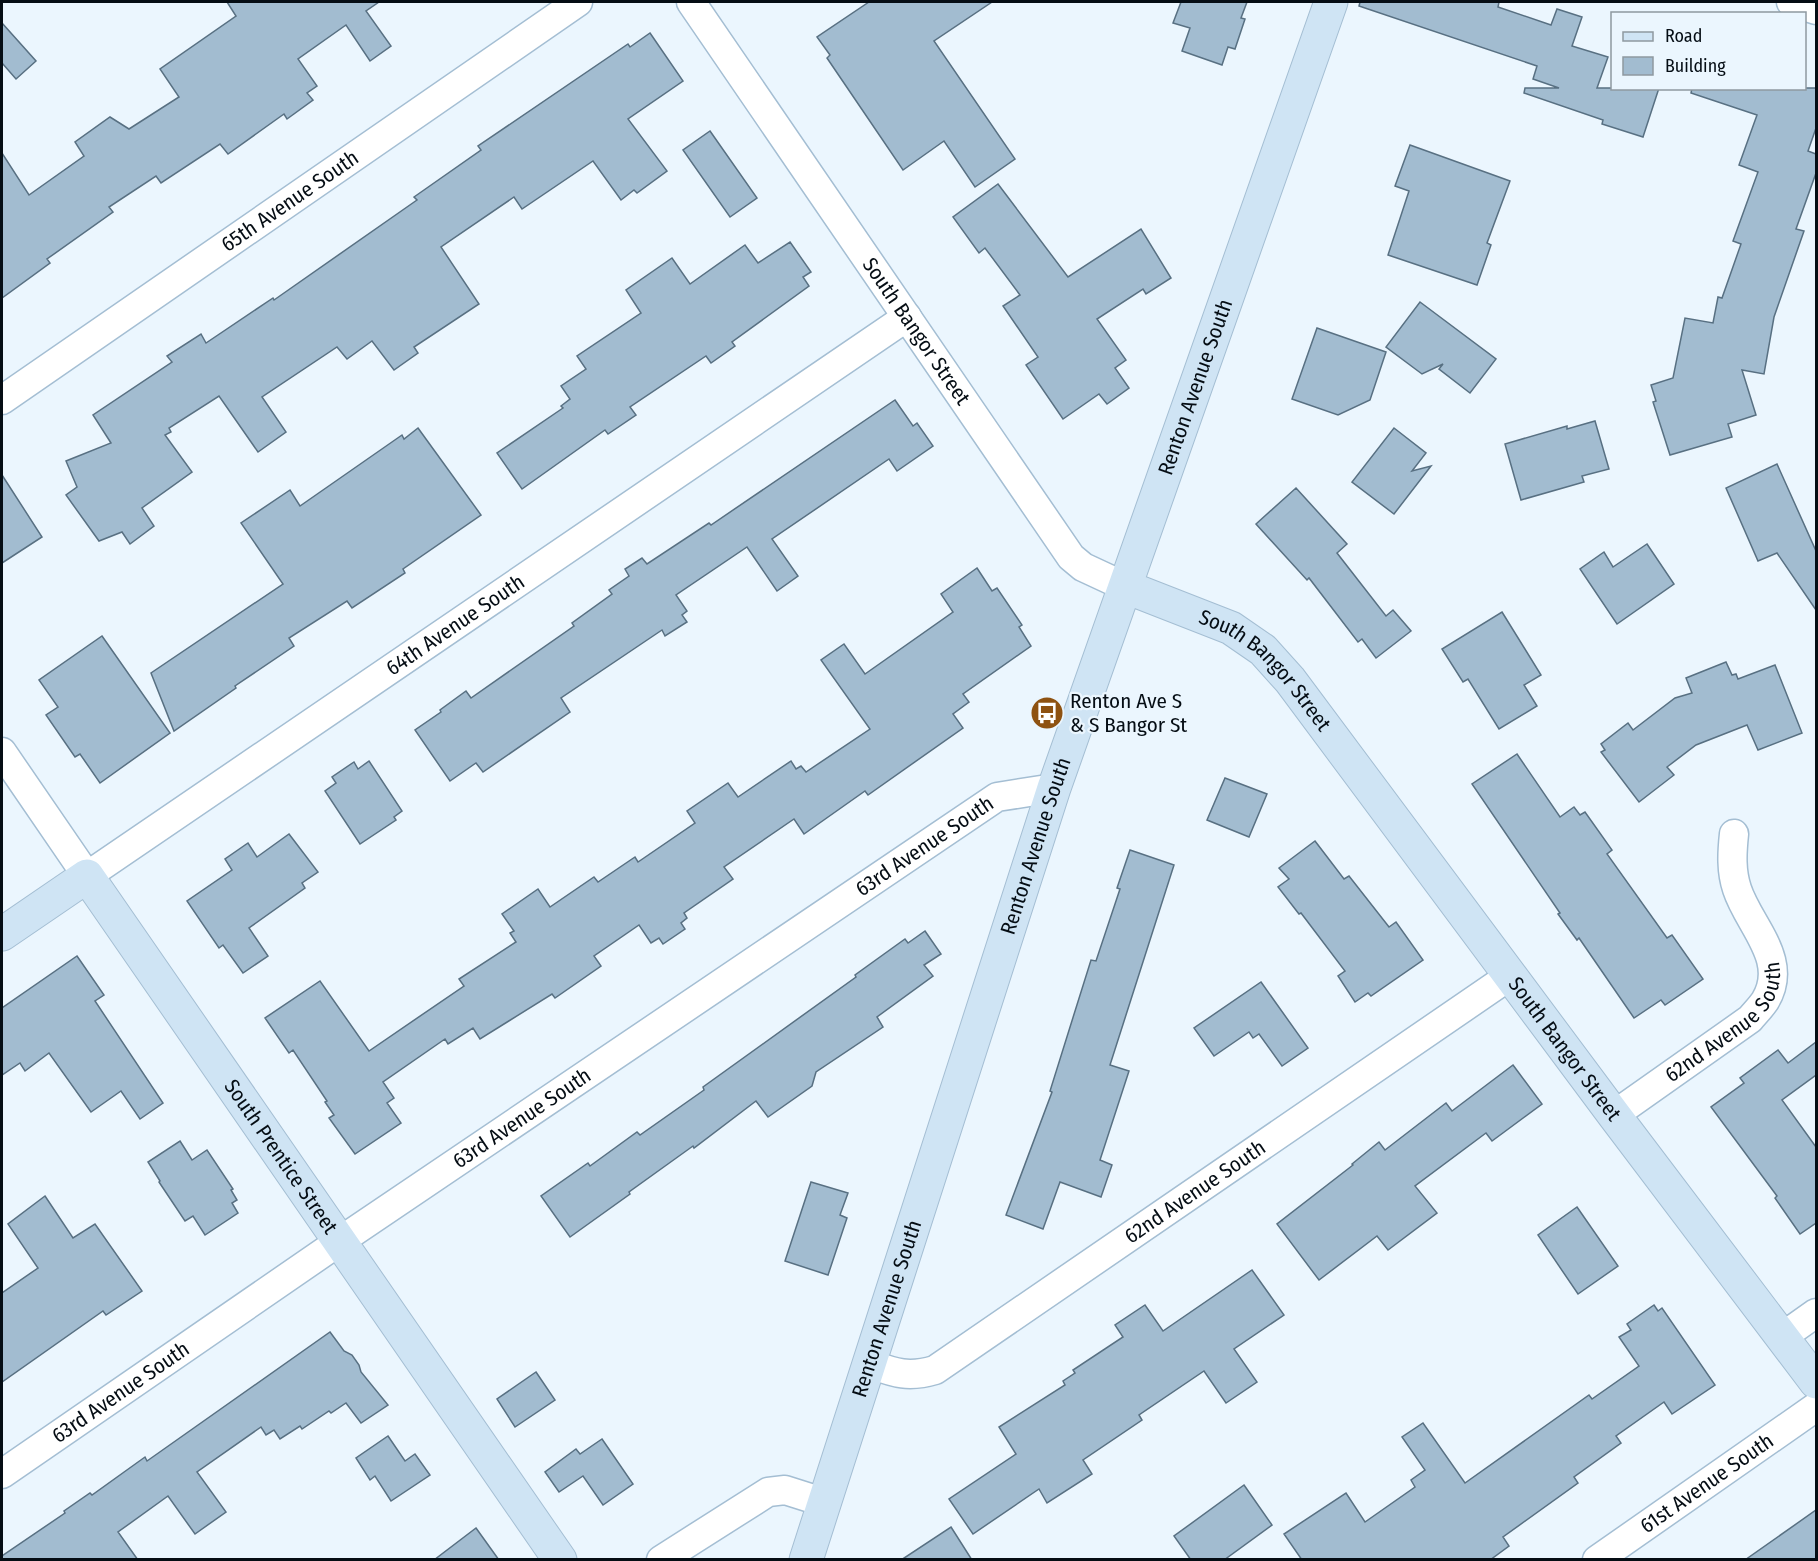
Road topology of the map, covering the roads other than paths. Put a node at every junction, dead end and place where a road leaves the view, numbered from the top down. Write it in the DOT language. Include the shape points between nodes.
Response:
graph roads {
  1 [pos="578,2"];
  2 [pos="691,2"];
  3 [pos="1331,2"];
  4 [pos="907,317"];
  5 [pos="2,400"];
  6 [pos="1126,587"];
  7 [pos="2,752"];
  8 [pos="1054,788"];
  9 [pos="1734,834"];
  10 [pos="87,876"];
  11 [pos="2,934"];
  12 [pos="1511,975"];
  13 [pos="1614,1115"];
  14 [pos="340,1241"];
  15 [pos="1816,1313"];
  16 [pos="1782,1336"];
  17 [pos="870,1364"];
  18 [pos="1816,1382"];
  19 [pos="1816,1407"];
  20 [pos="2,1474"];
  21 [pos="826,1503"];
  22 [pos="560,1560"];
  23 [pos="661,1560"];
  24 [pos="806,1560"];
  25 [pos="1598,1560"];
  1 -- 5 [label="street, 65th Avenue South"];
  2 -- 4 [label="street, South Bangor Street"];
  3 -- 6 [label="street, Renton Avenue South"];
  4 -- 6 [label="street, South Bangor Street" via="1071,557 1083,567"];
  4 -- 10 [label="street, 64th Avenue South"];
  6 -- 8 [label="street, Renton Avenue South"];
  6 -- 12 [label="street, South Bangor Street" via="1231,628 1263,650 1290,680"];
  7 -- 10 [label="street, South Prentice Street"];
  8 -- 14 [label="street, 63rd Avenue South" via="997,797"];
  8 -- 17 [label="street, Renton Avenue South"];
  9 -- 13 [label="street, 62nd Avenue South" via="1731,863 1736,888 1768,948 1772,965 1773,982 1765,1001 1750,1019"];
  10 -- 11 [label="street, 64th Avenue South"];
  10 -- 14 [label="street, South Prentice Street"];
  12 -- 13 [label="street, South Bangor Street"];
  12 -- 17 [label="street, 62nd Avenue South" via="935,1370 912,1375"];
  13 -- 16 [label="street, South Bangor Street"];
  14 -- 20 [label="street, 63rd Avenue South"];
  14 -- 22 [label="street, South Prentice Street"];
  15 -- 16 [label="street"];
  16 -- 18 [label="street, South Bangor Street"];
  17 -- 21 [label="street, Renton Avenue South"];
  19 -- 25 [label="street, 61st Avenue South"];
  21 -- 23 [label="street" via="785,1490 768,1492"];
  21 -- 24 [label="street, Renton Avenue South"];
}
